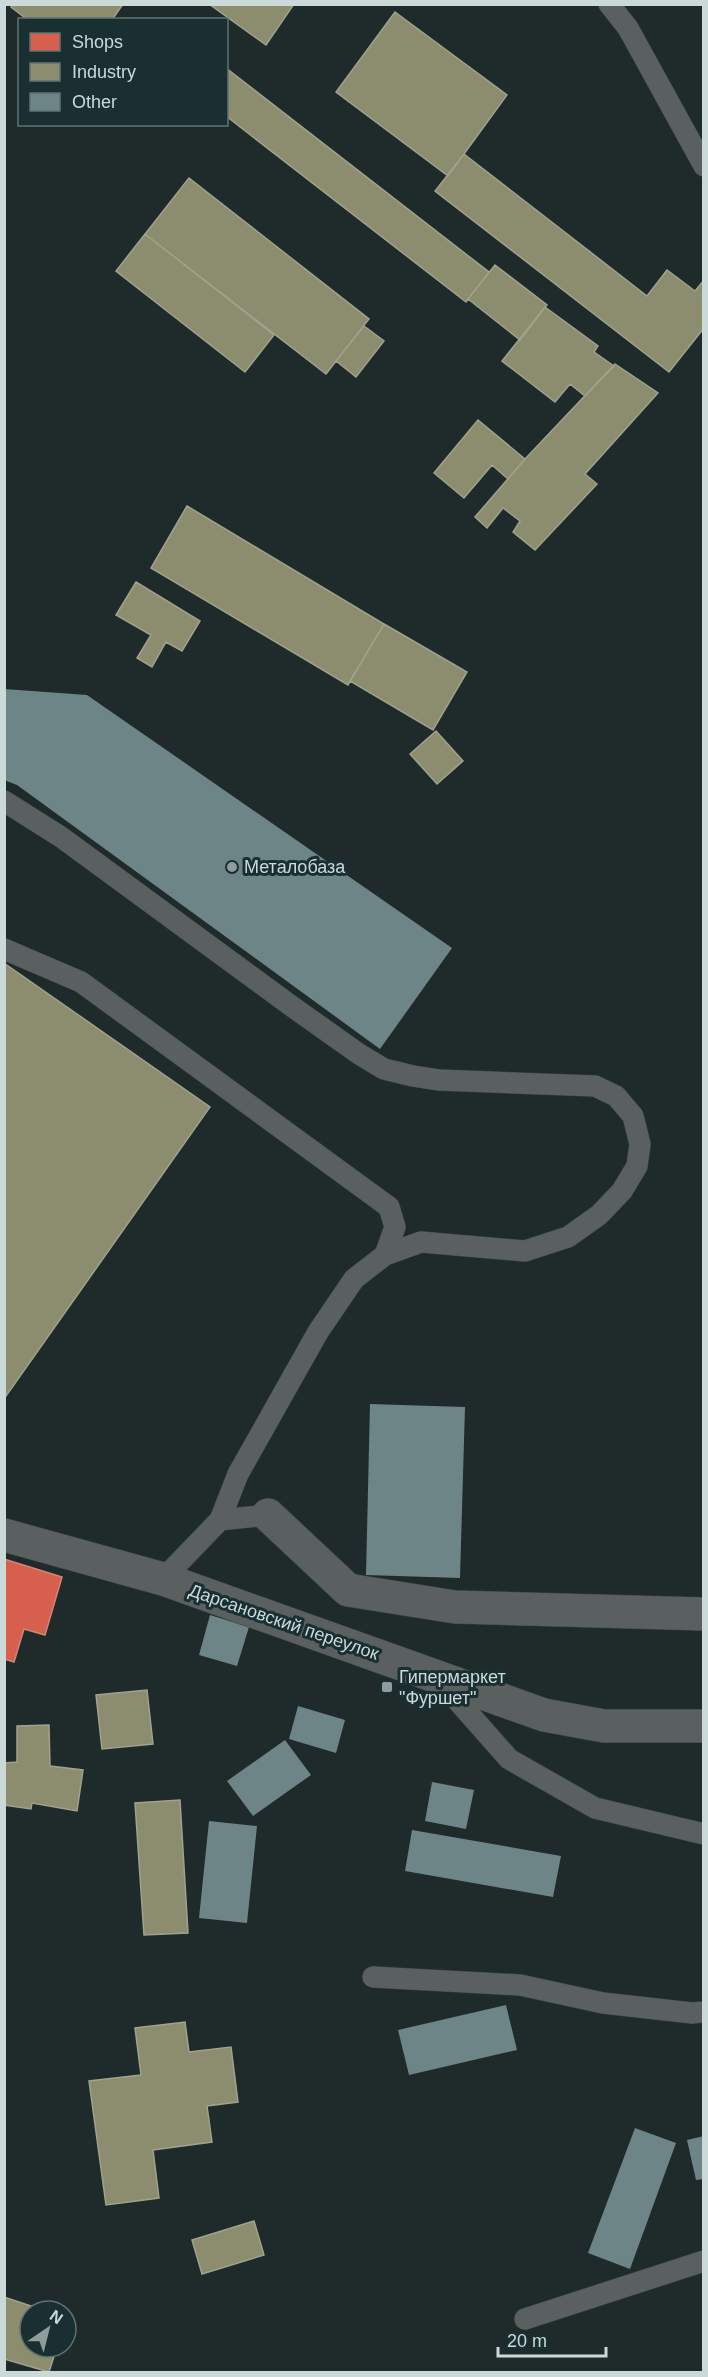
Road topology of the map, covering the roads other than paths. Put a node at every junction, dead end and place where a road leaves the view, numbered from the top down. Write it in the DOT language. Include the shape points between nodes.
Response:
graph roads {
  1 [pos="609,4"];
  2 [pos="704,166"];
  3 [pos="4,801"];
  4 [pos="4,949"];
  5 [pos="385,1256"];
  6 [pos="268,1515"];
  7 [pos="220,1520"];
  8 [pos="4,1535"];
  9 [pos="163,1579"];
  10 [pos="704,1614"];
  11 [pos="434,1675"];
  12 [pos="704,1726"];
  13 [pos="704,1834"];
  14 [pos="372,1977"];
  15 [pos="704,2012"];
  16 [pos="704,2261"];
  17 [pos="525,2319"];
  1 -- 2 [label="lane" via="628,28"];
  3 -- 5 [label="lane" via="61,837 298,1011 384,1069 439,1080 595,1086 616,1096 633,1116 640,1144 637,1166 622,1191 599,1215 567,1237 525,1251 421,1242"];
  4 -- 5 [label="lane" via="81,982 389,1207 395,1227"];
  5 -- 7 [label="lane" via="354,1280 318,1332 238,1474"];
  6 -- 7 [label="lane"];
  6 -- 10 [label="street" via="348,1590 455,1607"];
  7 -- 9 [label="lane"];
  8 -- 9 [label="street, Дарсановский переулок"];
  9 -- 11 [label="street, Дарсановский переулок"];
  11 -- 12 [label="street, Дарсановский переулок" via="544,1715 604,1726"];
  11 -- 13 [label="lane" via="509,1759 595,1808"];
  14 -- 15 [label="lane" via="520,1985 603,2003"];
  16 -- 17 [label="lane"];
}
